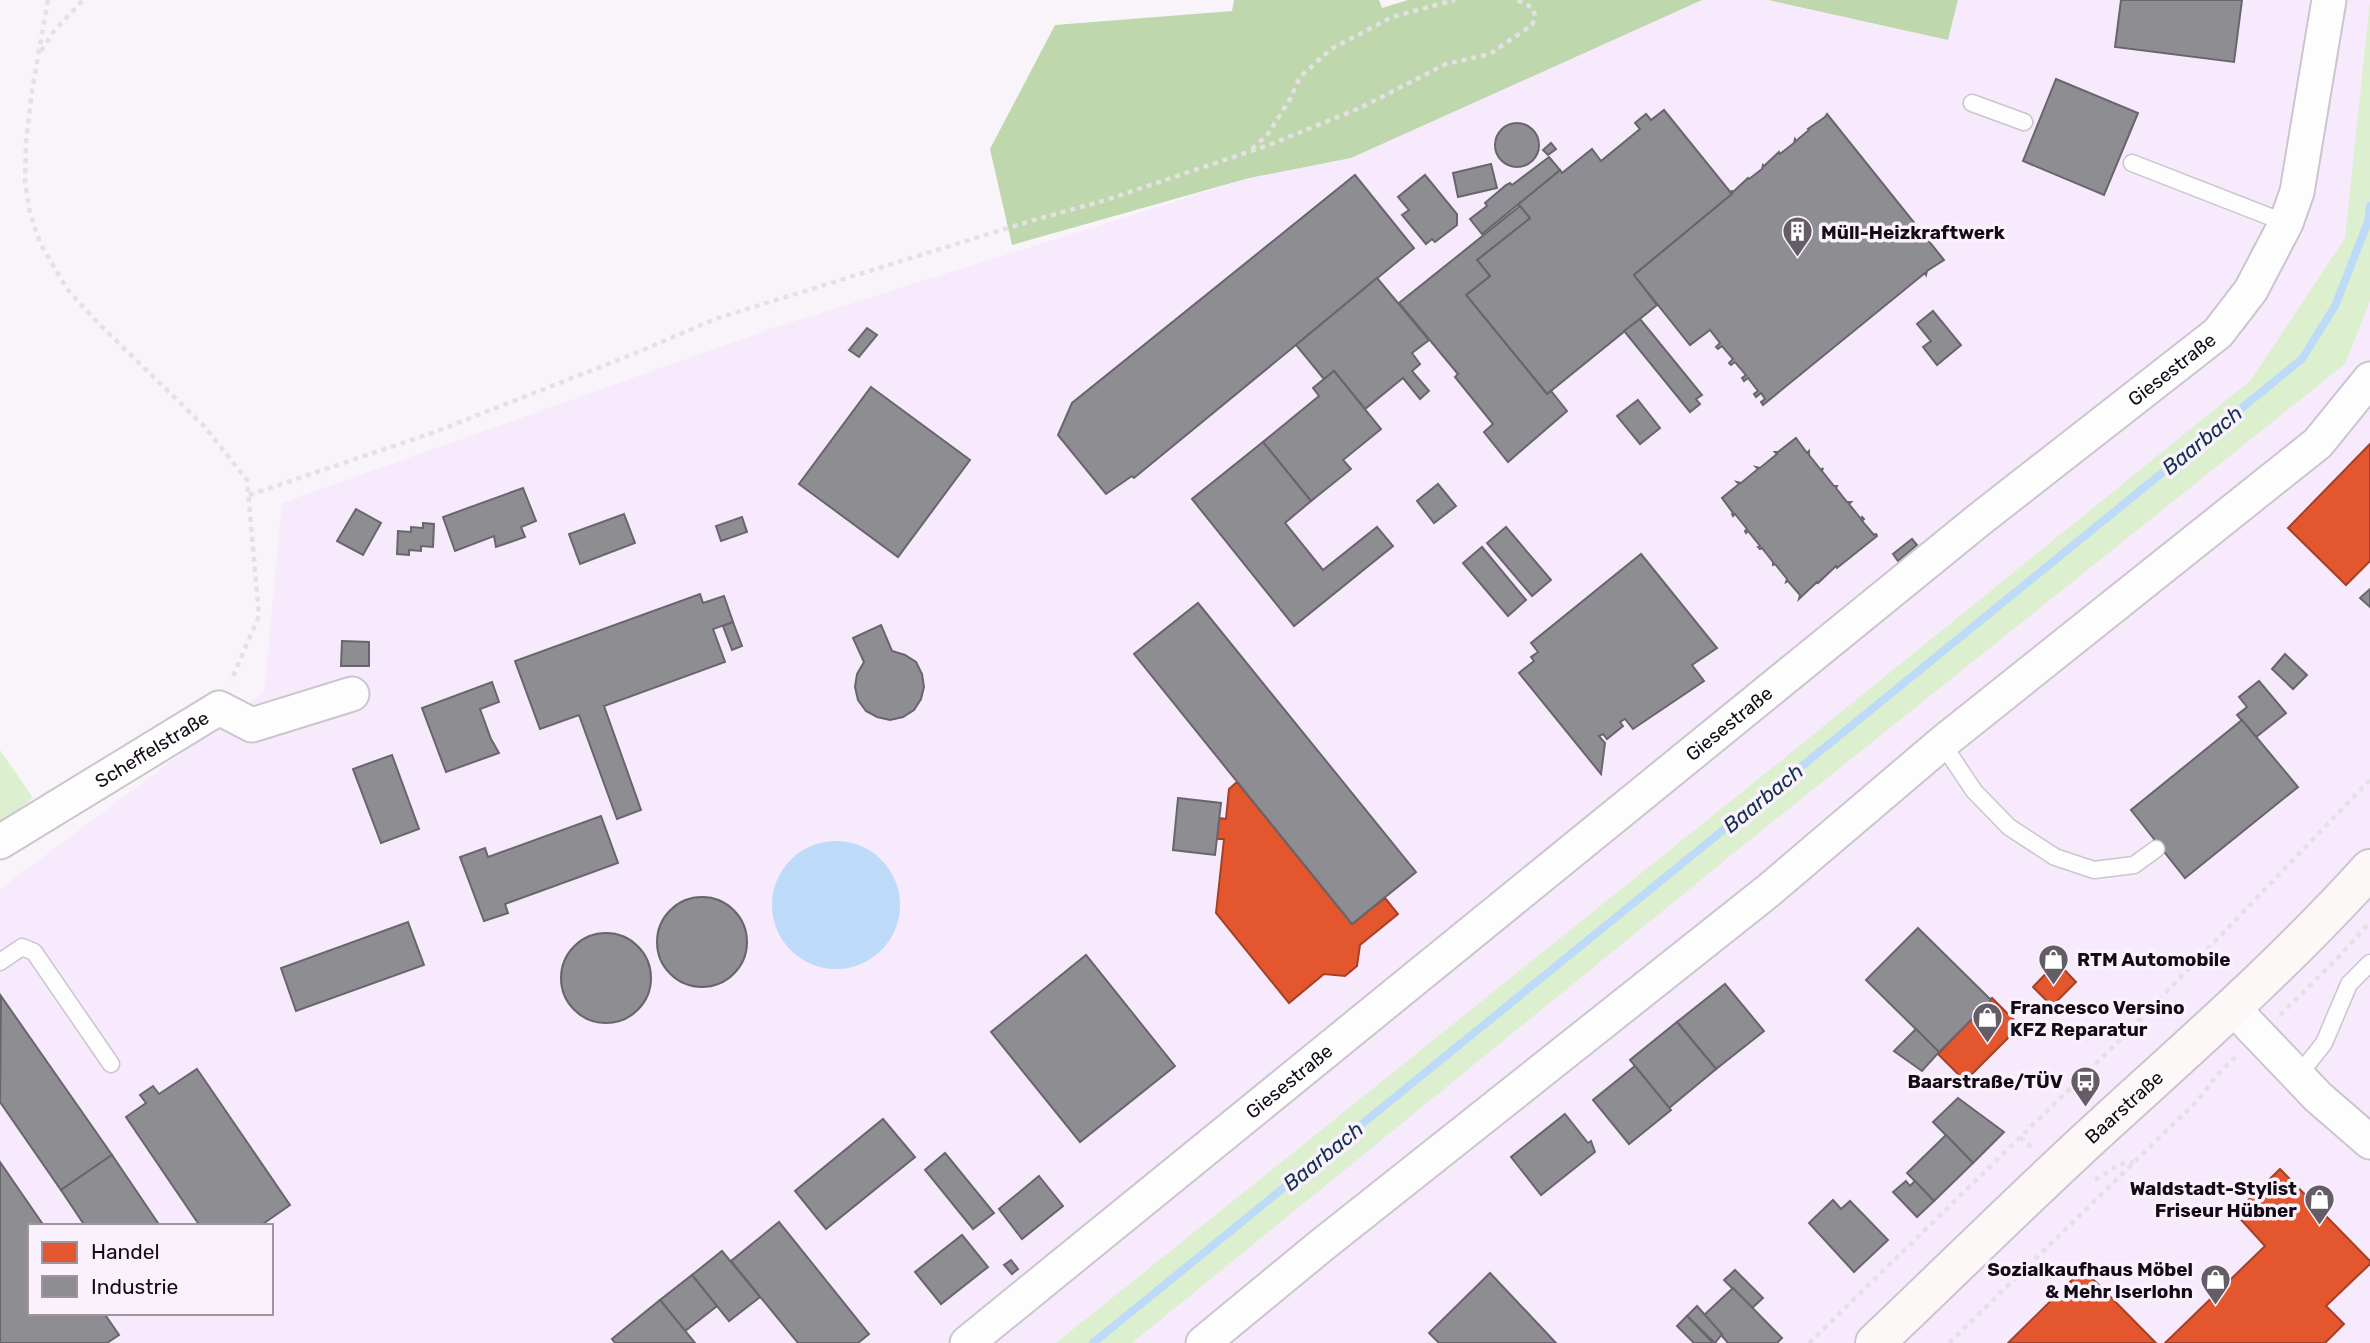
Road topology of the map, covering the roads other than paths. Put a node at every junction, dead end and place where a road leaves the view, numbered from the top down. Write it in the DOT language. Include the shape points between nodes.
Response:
graph roads {
  1 [pos="2329,0"];
  2 [pos="1972,103"];
  3 [pos="2024,122"];
  4 [pos="2132,163"];
  5 [pos="2286,223"];
  6 [pos="2370,379"];
  7 [pos="352,694"];
  8 [pos="1942,743"];
  9 [pos="0,842"];
  10 [pos="2156,849"];
  11 [pos="2370,869"];
  12 [pos="0,962"];
  13 [pos="2370,963"];
  14 [pos="2233,1008"];
  15 [pos="111,1064"];
  16 [pos="2298,1076"];
  17 [pos="2370,1142"];
  18 [pos="967,1343"];
  19 [pos="1203,1343"];
  20 [pos="1875,1343"];
  1 -- 5 [label="street, Giesestraße" via="2297,192"];
  2 -- 3 [label="lane"];
  4 -- 5 [label="lane"];
  5 -- 18 [label="street, Giesestraße" via="2251,290 2218,332 1980,519"];
  6 -- 8 [label="street" via="2318,443"];
  7 -- 9 [label="street, Scheffelstraße" via="252,726 219,708"];
  8 -- 10 [label="lane" via="1974,791 2000,818 2055,857 2094,870 2134,864"];
  8 -- 19 [label="street" via="1768,891"];
  11 -- 14 [label="main road, Baarstraße"];
  12 -- 15 [label="lane" via="22,947 34,952"];
  13 -- 16 [label="lane" via="2349,984 2323,1043"];
  14 -- 16 [label="street"];
  14 -- 20 [label="main road, Baarstraße"];
  16 -- 17 [label="street"];
}
